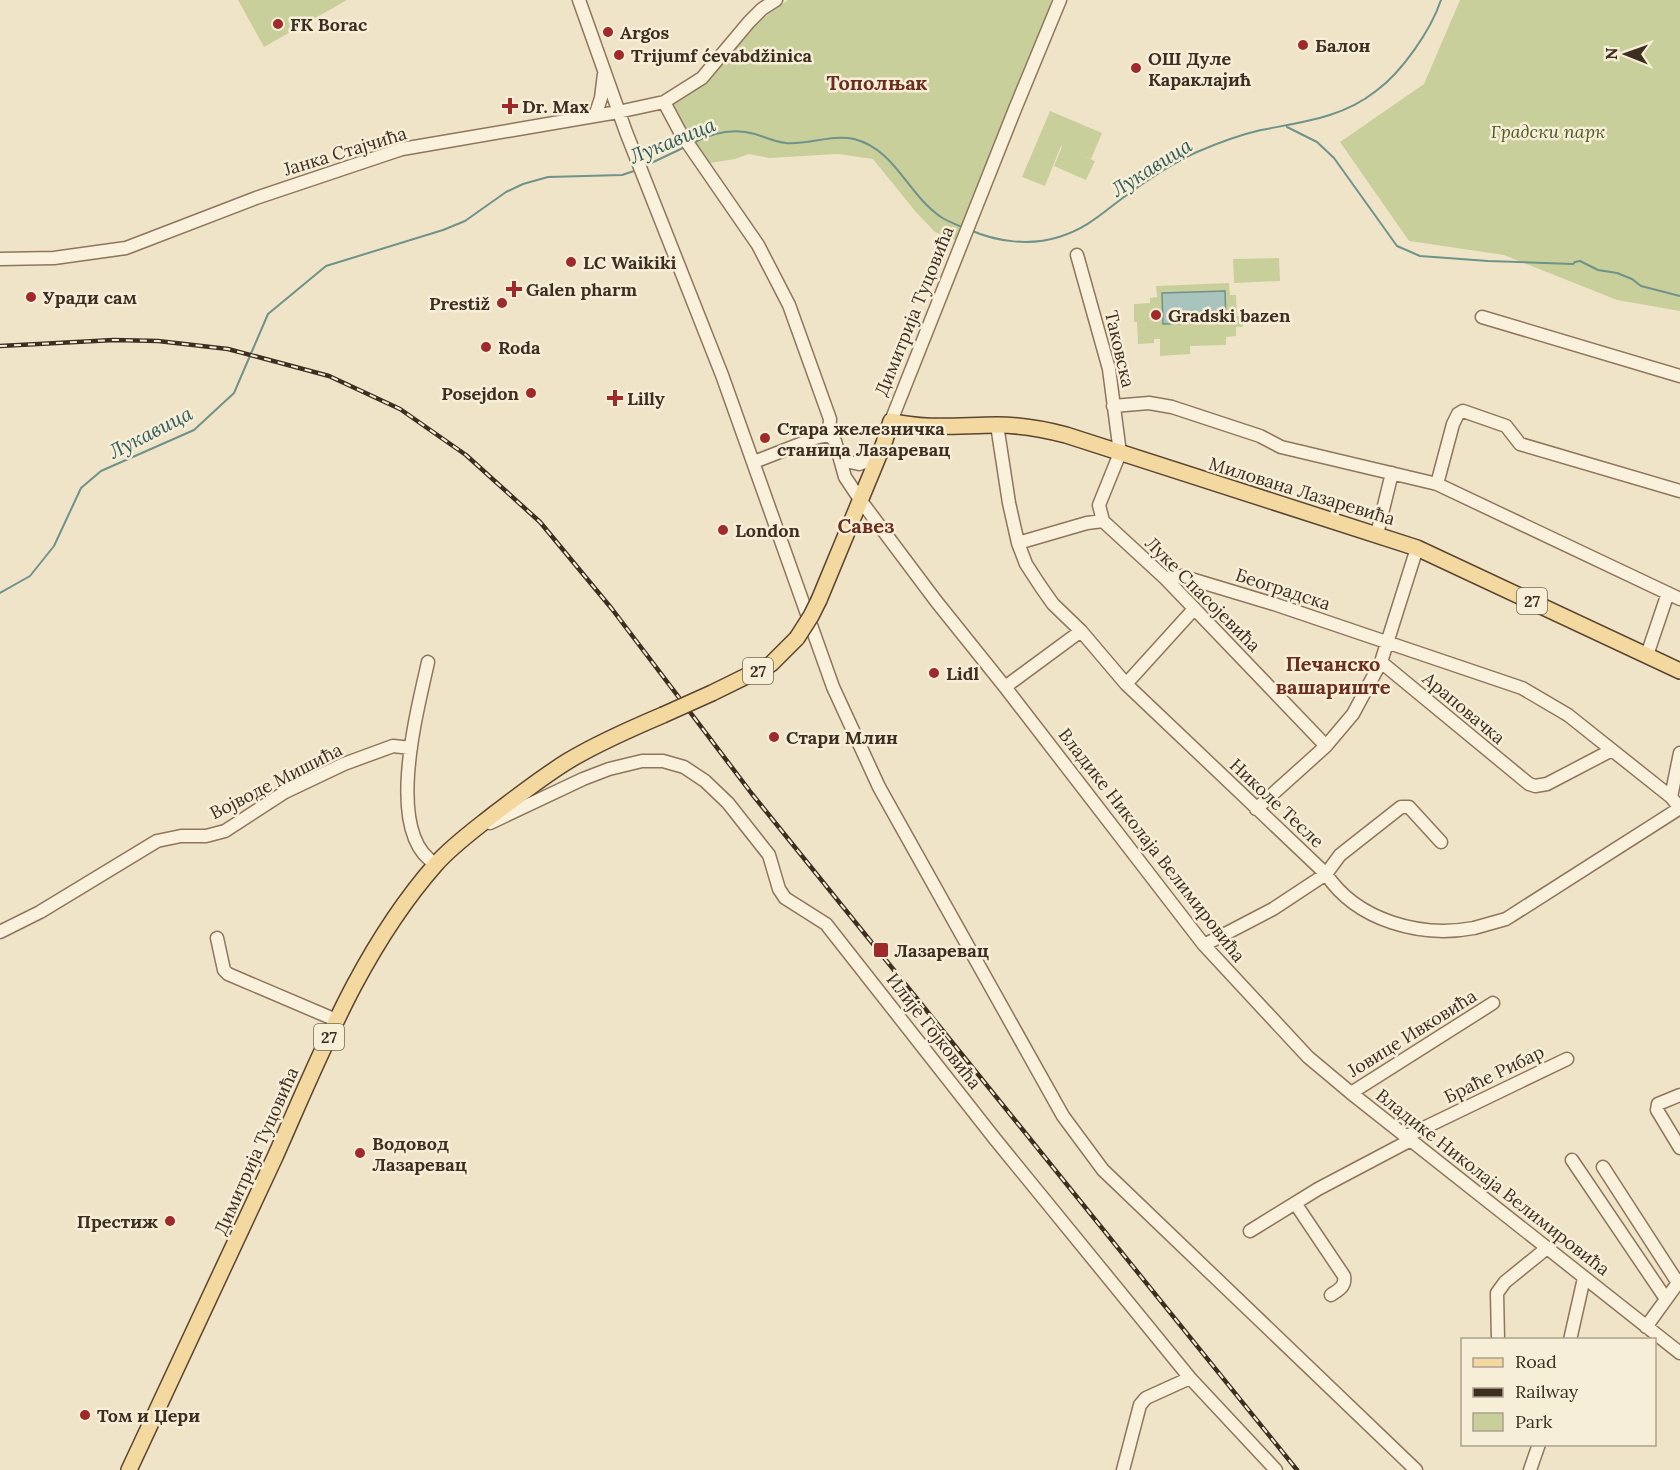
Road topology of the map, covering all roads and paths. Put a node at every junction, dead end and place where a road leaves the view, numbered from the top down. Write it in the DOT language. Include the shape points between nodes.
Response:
graph roads {
  1 [pos="579,0"];
  2 [pos="776,0"];
  3 [pos="1060,0"];
  4 [pos="765,5"];
  5 [pos="604,70"];
  6 [pos="664,102"];
  7 [pos="618,112"];
  8 [pos="595,116"];
  9 [pos="1077,255"];
  10 [pos="0,259"];
  11 [pos="1482,316"];
  12 [pos="1680,376"];
  13 [pos="1113,406"];
  14 [pos="891,421"];
  15 [pos="997,425"];
  16 [pos="829,435"];
  17 [pos="1120,453"];
  18 [pos="843,459"];
  19 [pos="878,459"];
  20 [pos="754,462"];
  21 [pos="1392,473"];
  22 [pos="1437,484"];
  23 [pos="1680,491"];
  24 [pos="861,501"];
  25 [pos="1102,521"];
  26 [pos="1377,534"];
  27 [pos="1018,543"];
  28 [pos="1417,548"];
  29 [pos="1181,576"];
  30 [pos="1166,579"];
  31 [pos="1175,590"];
  32 [pos="1668,593"];
  33 [pos="1680,599"];
  34 [pos="1194,609"];
  35 [pos="1081,631"];
  36 [pos="1388,644"];
  37 [pos="1647,655"];
  38 [pos="428,662"];
  39 [pos="1381,662"];
  40 [pos="1680,671"];
  41 [pos="1126,684"];
  42 [pos="1005,687"];
  43 [pos="1326,746"];
  44 [pos="411,748"];
  45 [pos="1612,750"];
  46 [pos="1680,753"];
  47 [pos="1671,797"];
  48 [pos="1680,808"];
  49 [pos="1256,809"];
  50 [pos="475,829"];
  51 [pos="1441,842"];
  52 [pos="436,864"];
  53 [pos="1326,874"];
  54 [pos="0,932"];
  55 [pos="216,938"];
  56 [pos="1204,945"];
  57 [pos="1493,1003"];
  58 [pos="336,1020"];
  59 [pos="1567,1059"];
  60 [pos="1351,1093"];
  61 [pos="1680,1095"];
  62 [pos="1407,1139"];
  63 [pos="1680,1148"];
  64 [pos="1572,1160"];
  65 [pos="1603,1167"];
  66 [pos="1295,1203"];
  67 [pos="1250,1231"];
  68 [pos="1547,1248"];
  69 [pos="1584,1278"];
  70 [pos="1679,1281"];
  71 [pos="1330,1295"];
  72 [pos="1666,1299"];
  73 [pos="1646,1327"];
  74 [pos="1498,1338"];
  75 [pos="1570,1338"];
  76 [pos="1680,1353"];
  77 [pos="1190,1378"];
  78 [pos="1538,1446"];
  79 [pos="129,1470"];
  80 [pos="1123,1470"];
  81 [pos="1276,1470"];
  82 [pos="1416,1470"];
  83 [pos="1530,1470"];
  1 -- 5 [label="street"];
  2 -- 4 [label="street, Јанка Стајчића"];
  3 -- 14 [label="street, Димитрија Туцовића"];
  4 -- 6 [label="street, Јанка Стајчића" via="702,78"];
  5 -- 7 [label="street"];
  5 -- 8 [label="street"];
  6 -- 7 [label="street, Јанка Стајчића"];
  6 -- 16 [label="street" via="680,132 758,245 789,305 830,419"];
  7 -- 8 [label="street, Јанка Стајчића"];
  7 -- 20 [label="street"];
  8 -- 10 [label="street, Јанка Стајчића" via="402,149 256,198 126,248 54,258"];
  9 -- 13 [label="street, Таковска" via="1109,369"];
  11 -- 12 [label="street"];
  13 -- 17 [label="street, Таковска"];
  13 -- 21 [label="street" via="1149,403 1172,407 1260,436 1281,447"];
  14 -- 15 [label="main road, Милована Лазаревића / 27" via="916,426"];
  14 -- 19 [label="main road, Димитрија Туцовића / 27"];
  15 -- 17 [label="main road, Милована Лазаревића / 27" via="1048,430"];
  15 -- 27 [label="street, Николе Тесле"];
  16 -- 18 [label="street, Владике Николаја Велимировића"];
  16 -- 20 [label="street"];
  17 -- 25 [label="street" via="1100,506"];
  17 -- 26 [label="main road, Милована Лазаревића / 27"];
  18 -- 19 [label="street" via="859,464"];
  18 -- 24 [label="street, Владике Николаја Велимировића" via="855,478"];
  19 -- 24 [label="main road, Димитрија Туцовића / 27"];
  20 -- 82 [label="street" via="833,687 855,738 1063,1116 1103,1170"];
  21 -- 22 [label="street"];
  21 -- 26 [label="street"];
  22 -- 23 [label="street" via="1453,424 1463,411 1506,426 1520,444"];
  22 -- 32 [label="street"];
  24 -- 42 [label="street, Владике Николаја Велимировића"];
  24 -- 50 [label="main road, Димитрија Туцовића / 27, bridge" via="811,616 797,638 771,664 615,735 567,762"];
  25 -- 27 [label="street"];
  25 -- 30 [label="street, Луке Спасојевића"];
  26 -- 28 [label="main road, Милована Лазаревића / 27"];
  27 -- 35 [label="street, Николе Тесле" via="1026,564 1053,604"];
  28 -- 36 [label="street"];
  28 -- 37 [label="main road, Милована Лазаревића / 27"];
  29 -- 30 [label="street, Београдска"];
  29 -- 31 [label="street" via="1176,580"];
  29 -- 36 [label="street, Београдска"];
  30 -- 31 [label="street, Луке Спасојевића"];
  31 -- 34 [label="street, Луке Спасојевића"];
  32 -- 33 [label="street"];
  32 -- 37 [label="street"];
  34 -- 41 [label="street"];
  34 -- 43 [label="street, Луке Спасојевића"];
  35 -- 41 [label="street, Николе Тесле"];
  35 -- 42 [label="street"];
  36 -- 39 [label="street"];
  36 -- 45 [label="street, Београдска" via="1522,688 1568,716"];
  37 -- 40 [label="main road, Милована Лазаревића / 27"];
  38 -- 44 [label="street"];
  39 -- 43 [label="street" via="1353,714"];
  39 -- 45 [label="street, Араповачка" via="1524,781 1535,786 1547,784"];
  41 -- 49 [label="street, Николе Тесле"];
  42 -- 56 [label="street, Владике Николаја Велимировића"];
  43 -- 49 [label="street"];
  44 -- 52 [label="street" via="407,775 413,832 421,851"];
  44 -- 54 [label="street, Војводе Мишића" via="393,746 344,764 285,792 225,831 157,841"];
  45 -- 47 [label="street, Београдска"];
  46 -- 47 [label="street"];
  47 -- 48 [label="street, Београдска"];
  48 -- 53 [label="street, Николе Тесле" via="1506,919 1473,928 1441,931 1390,923 1360,908 1335,888"];
  49 -- 53 [label="street, Николе Тесле"];
  50 -- 52 [label="main road, Димитрија Туцовића / 27"];
  50 -- 77 [label="street, Илије Гојковића" via="583,779 642,760 684,767 705,781 728,803 769,855 778,889 785,898 826,924 840,940 995,1139"];
  51 -- 53 [label="street" via="1408,807 1401,807 1340,855"];
  52 -- 58 [label="main road, Димитрија Туцовића / 27" via="375,948"];
  53 -- 56 [label="street" via="1273,909"];
  55 -- 58 [label="street" via="228,974"];
  56 -- 60 [label="street, Владике Николаја Велимировића" via="1308,1057"];
  57 -- 60 [label="street, Јовице Ивковића"];
  58 -- 79 [label="main road, Димитрија Туцовића / 27"];
  59 -- 62 [label="street, Браће Рибар"];
  60 -- 62 [label="street, Владике Николаја Велимировића"];
  61 -- 63 [label="street" via="1659,1104 1657,1110"];
  62 -- 66 [label="street, Браће Рибар"];
  62 -- 68 [label="street, Владике Николаја Велимировића"];
  64 -- 72 [label="street"];
  65 -- 70 [label="street"];
  66 -- 67 [label="street, Браће Рибар"];
  66 -- 71 [label="street" via="1344,1276 1342,1287"];
  68 -- 69 [label="street, Владике Николаја Велимировића"];
  68 -- 74 [label="street" via="1497,1293"];
  69 -- 73 [label="street, Владике Николаја Велимировића"];
  69 -- 75 [label="street"];
  70 -- 72 [label="street"];
  72 -- 73 [label="street"];
  73 -- 76 [label="street, Владике Николаја Велимировића"];
  77 -- 80 [label="street" via="1146,1398 1140,1405"];
  77 -- 81 [label="street, Илије Гојковића"];
  78 -- 83 [label="street"];
}
